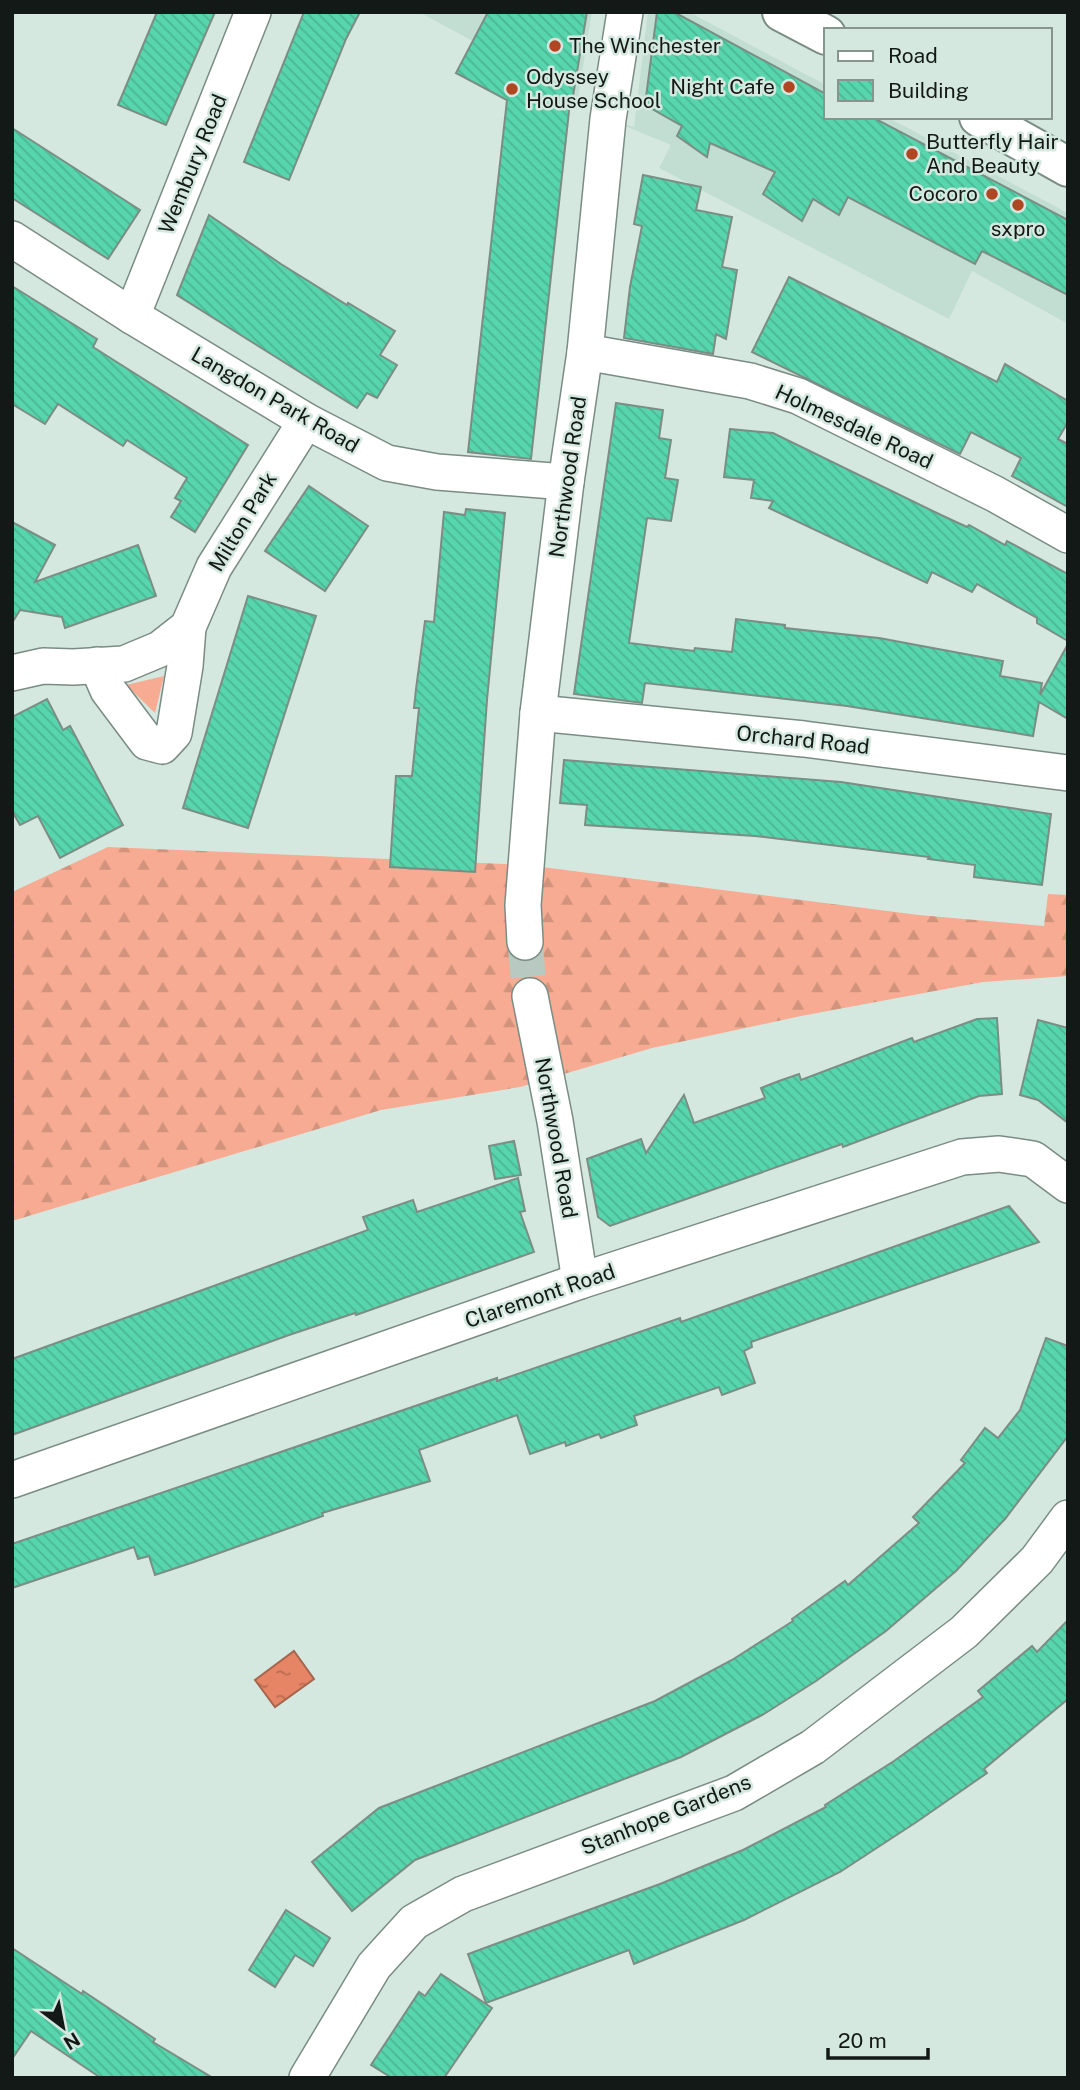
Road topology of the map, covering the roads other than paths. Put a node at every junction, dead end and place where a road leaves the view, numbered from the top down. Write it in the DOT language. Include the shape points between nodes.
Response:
graph roads {
  1 [pos="254,12"];
  2 [pos="625,12"];
  3 [pos="782,12"];
  4 [pos="824,35"];
  5 [pos="983,119"];
  6 [pos="1068,167"];
  7 [pos="12,239"];
  8 [pos="132,316"];
  9 [pos="585,352"];
  10 [pos="306,421"];
  11 [pos="566,482"];
  12 [pos="1068,535"];
  13 [pos="188,627"];
  14 [pos="97,665"];
  15 [pos="12,673"];
  16 [pos="538,713"];
  17 [pos="1068,773"];
  18 [pos="525,942"];
  19 [pos="530,996"];
  20 [pos="1068,1185"];
  21 [pos="580,1281"];
  22 [pos="12,1480"];
  23 [pos="1068,1518"];
  24 [pos="307,2078"];
  1 -- 8 [label="street, Wembury Road"];
  2 -- 9 [label="street, Northwood Road" via="608,119"];
  3 -- 4 [label="highway"];
  5 -- 6 [label="highway"];
  7 -- 8 [label="street, Langdon Park Road"];
  8 -- 10 [label="street, Langdon Park Road"];
  9 -- 11 [label="street, Northwood Road"];
  9 -- 12 [label="street, Holmesdale Road" via="750,381 798,396"];
  10 -- 11 [label="street, Langdon Park Road" via="387,463 437,472"];
  10 -- 13 [label="street, Milton Park" via="214,567"];
  11 -- 16 [label="street, Northwood Road"];
  13 -- 14 [label="street, Milton Park" via="160,649 124,664"];
  13 -- 14 [label="street, Milton Park" via="174,733 162,746 147,742 108,690"];
  14 -- 15 [label="street, Milton Park" via="43,666"];
  16 -- 17 [label="street, Orchard Road" via="804,739"];
  16 -- 18 [label="street, Northwood Road" via="523,905"];
  19 -- 21 [label="street, Northwood Road"];
  20 -- 21 [label="street, Claremont Road" via="1033,1160 999,1154 961,1157"];
  21 -- 22 [label="street, Claremont Road"];
  23 -- 24 [label="street, Stanhope Gardens" via="1037,1560 964,1632 813,1747 734,1793 463,1894 414,1922 374,1966"];
}
